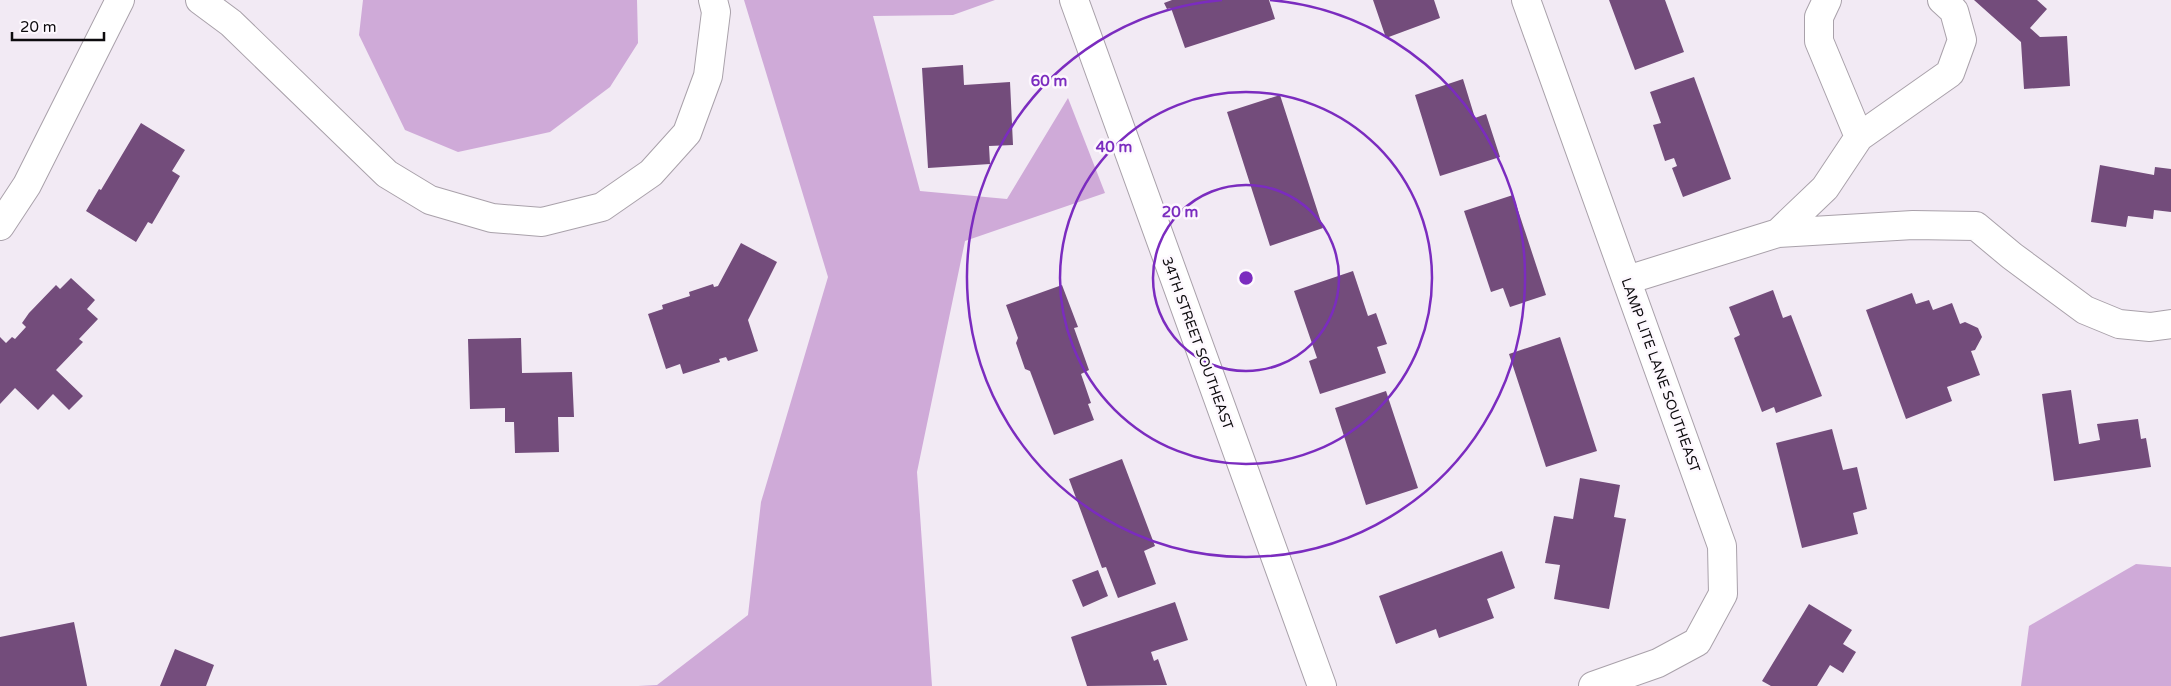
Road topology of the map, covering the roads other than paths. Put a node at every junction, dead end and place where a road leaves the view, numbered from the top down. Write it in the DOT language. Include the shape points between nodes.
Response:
graph roads {
  1 [pos="120,0"];
  2 [pos="200,0"];
  3 [pos="713,0"];
  4 [pos="1074,0"];
  5 [pos="1526,0"];
  6 [pos="1827,0"];
  7 [pos="1942,0"];
  8 [pos="1859,137"];
  9 [pos="0,226"];
  10 [pos="1778,233"];
  11 [pos="1627,280"];
  12 [pos="2171,324"];
  13 [pos="1322,686"];
  14 [pos="1593,686"];
  1 -- 9 [label="street" via="27,185"];
  2 -- 3 [label="street" via="257,47 387,174 430,200 492,218 542,222 602,207 651,173 687,133 708,76 716,12"];
  4 -- 13 [label="street, 34TH STREET SOUTHEAST"];
  5 -- 11 [label="street, LAMP LITE LANE SOUTHEAST"];
  6 -- 8 [label="street" via="1818,17 1819,41"];
  7 -- 8 [label="street" via="1954,11 1962,40 1950,73"];
  8 -- 10 [label="street" via="1825,188"];
  10 -- 11 [label="street"];
  10 -- 12 [label="street" via="1913,224 1976,226 2085,310 2118,324 2150,327"];
  11 -- 14 [label="street, LAMP LITE LANE SOUTHEAST" via="1722,546 1723,594 1697,642 1658,663"];
}
